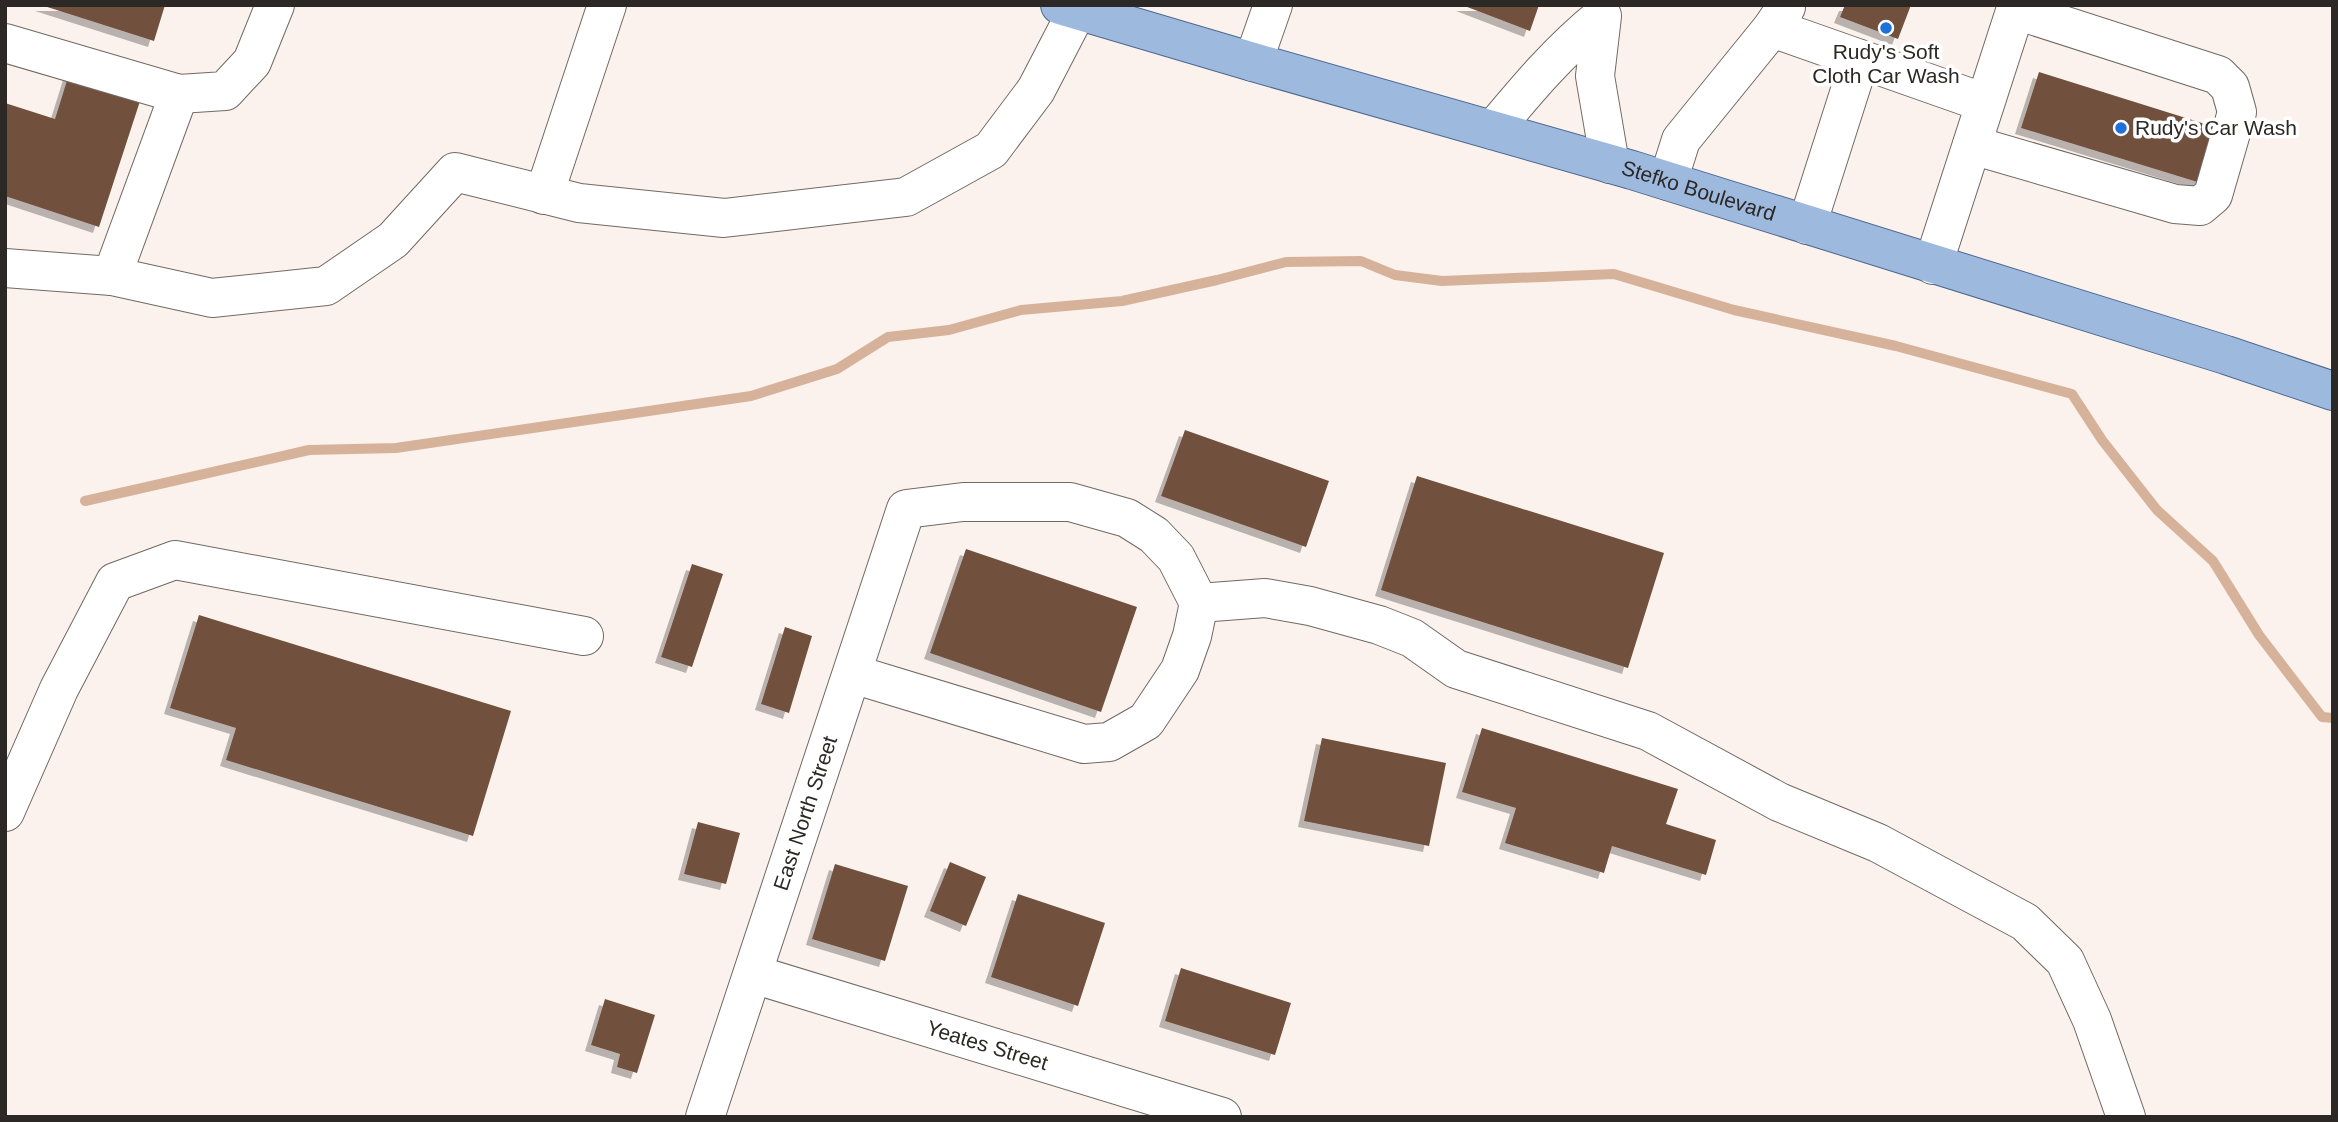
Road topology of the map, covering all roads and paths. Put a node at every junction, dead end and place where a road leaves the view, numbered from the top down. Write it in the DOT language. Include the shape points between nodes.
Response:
graph roads {
  1 [pos="275,5"];
  2 [pos="607,5"];
  3 [pos="1273,5"];
  4 [pos="2017,7"];
  5 [pos="1068,8"];
  6 [pos="1604,11"];
  7 [pos="1780,17"];
  8 [pos="5,43"];
  9 [pos="1860,60"];
  10 [pos="1252,62"];
  11 [pos="179,94"];
  12 [pos="1985,103"];
  13 [pos="1493,130"];
  14 [pos="1972,145"];
  15 [pos="1610,164"];
  16 [pos="1668,181"];
  17 [pos="544,195"];
  18 [pos="1807,225"];
  19 [pos="1933,265"];
  20 [pos="5,268"];
  21 [pos="112,276"];
  22 [pos="2331,383"];
  23 [pos="1199,603"];
  24 [pos="584,636"];
  25 [pos="853,674"];
  26 [pos="5,812"];
  27 [pos="753,974"];
  28 [pos="705,1117"];
  29 [pos="1222,1117"];
  30 [pos="2126,1117"];
  1 -- 11 [label="street" via="252,62 225,91"];
  2 -- 17 [label="street"];
  3 -- 10 [label="street"];
  4 -- 12 [label="street"];
  4 -- 14 [label="street" via="2218,75 2230,87 2237,112 2213,195 2200,206 2175,204"];
  5 -- 10 [label="main road, Stefko Boulevard"];
  5 -- 17 [label="street" via="1036,90 990,149 906,197 724,218 579,204"];
  6 -- 13 [label="street" via="1540,74"];
  6 -- 15 [label="street" via="1595,76"];
  7 -- 9 [label="street"];
  7 -- 16 [label="street" via="1681,139"];
  8 -- 11 [label="street"];
  9 -- 12 [label="street"];
  9 -- 18 [label="street"];
  10 -- 13 [label="main road, Stefko Boulevard"];
  11 -- 21 [label="street"];
  12 -- 14 [label="street"];
  13 -- 15 [label="main road, Stefko Boulevard"];
  14 -- 19 [label="street"];
  15 -- 16 [label="main road, Stefko Boulevard"];
  16 -- 18 [label="main road, Stefko Boulevard"];
  17 -- 21 [label="street" via="455,172 393,240 326,286 212,298"];
  18 -- 19 [label="main road, Stefko Boulevard"];
  19 -- 22 [label="main road, Stefko Boulevard"];
  20 -- 21 [label="street"];
  23 -- 25 [label="street" via="1180,670 1146,721 1109,742 1084,744"];
  23 -- 25 [label="street, East North Street" via="1176,558 1154,535 1127,518 1070,502 963,502 906,509"];
  23 -- 30 [label="street" via="1265,598 1380,625 1412,638 1456,669 1648,731 1779,802 1878,843 2025,922 2065,961 2092,1020"];
  24 -- 26 [label="street" via="175,560 115,582 59,689"];
  25 -- 27 [label="street, East North Street"];
  27 -- 28 [label="street, East North Street"];
  27 -- 29 [label="street, Yeates Street"];
}
